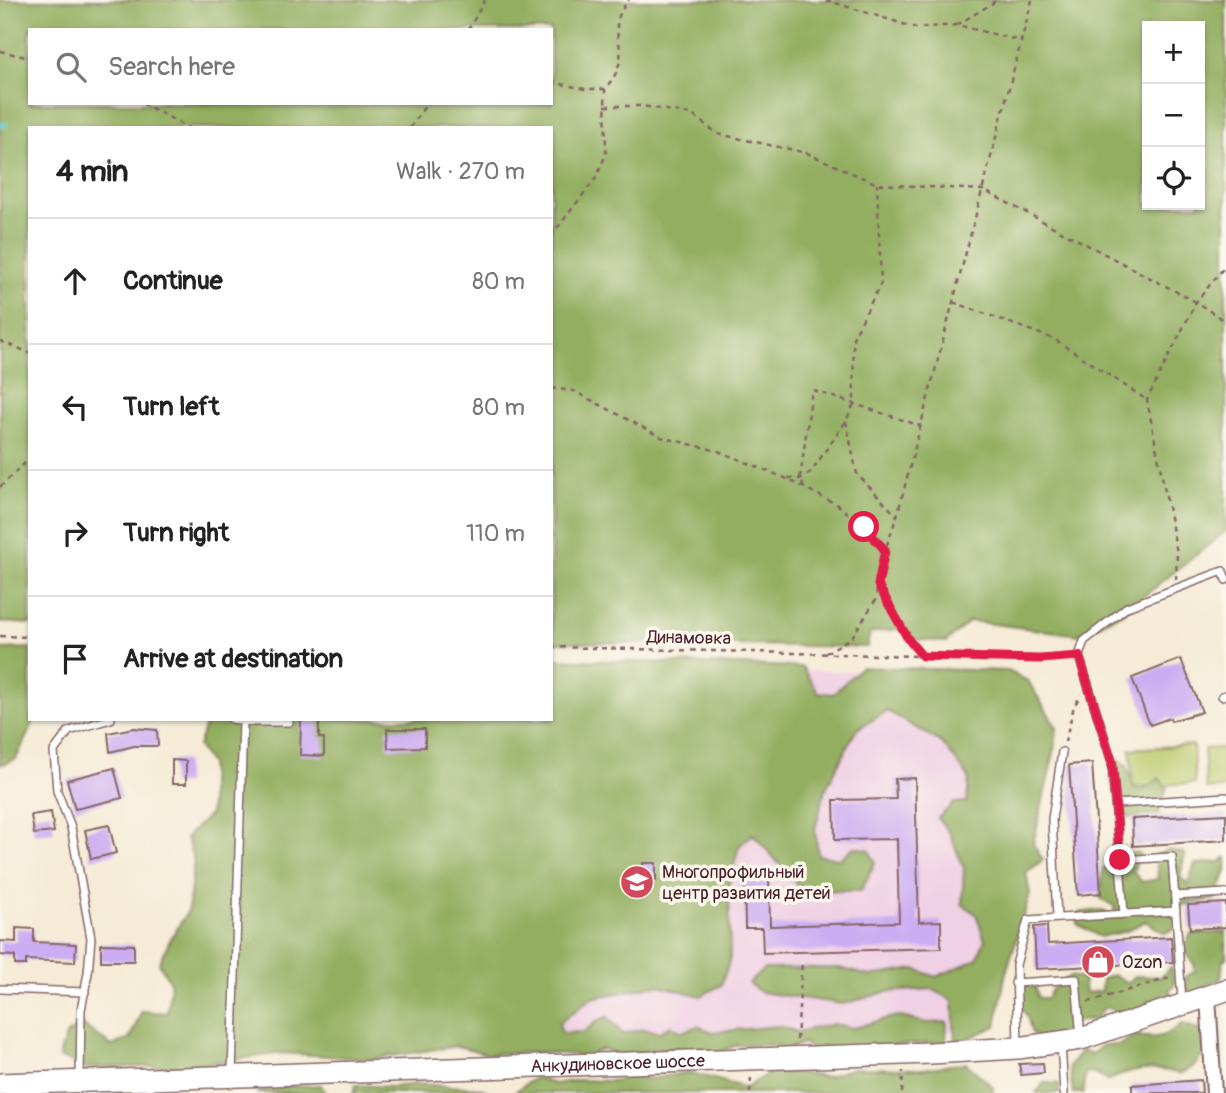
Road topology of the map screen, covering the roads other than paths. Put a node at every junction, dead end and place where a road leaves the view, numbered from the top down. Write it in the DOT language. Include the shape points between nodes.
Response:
graph roads {
  1 [pos="1226,580"];
  2 [pos="104,721"];
  3 [pos="239,721"];
  4 [pos="243,722"];
  5 [pos="289,722"];
  6 [pos="1062,752"];
  7 [pos="1226,797"];
  8 [pos="1115,804"];
  9 [pos="1120,860"];
  10 [pos="1226,893"];
  11 [pos="1175,896"];
  12 [pos="1176,911"];
  13 [pos="1124,914"];
  14 [pos="1057,918"];
  15 [pos="1015,983"];
  16 [pos="0,989"];
  17 [pos="85,992"];
  18 [pos="1217,994"];
  19 [pos="1183,1005"];
  20 [pos="1071,1041"];
  21 [pos="1018,1048"];
  22 [pos="232,1076"];
  23 [pos="80,1081"];
  24 [pos="10,1082"];
  25 [pos="1064,1093"];
  26 [pos="1214,1093"];
  1 -- 8 [label="lane" via="1223,571 1127,607 1084,641 1079,656 1112,762"];
  2 -- 17 [label="lane" via="69,731 54,751 57,791 71,827 91,938"];
  3 -- 4 [label="lane"];
  4 -- 5 [label="lane"];
  4 -- 22 [label="lane"];
  6 -- 14 [label="lane" via="1052,819"];
  7 -- 8 [label="lane"];
  8 -- 9 [label="lane"];
  9 -- 11 [label="lane" via="1172,857"];
  9 -- 13 [label="lane"];
  10 -- 11 [label="lane"];
  11 -- 12 [label="lane"];
  12 -- 13 [label="lane"];
  12 -- 19 [label="lane"];
  13 -- 14 [label="lane"];
  14 -- 15 [label="lane" via="1028,920"];
  15 -- 20 [label="lane" via="1076,979 1079,1005"];
  15 -- 21 [label="lane"];
  16 -- 17 [label="lane"];
  17 -- 23 [label="lane"];
  18 -- 19 [label="street, Анкудиновское шоссе"];
  18 -- 26 [label="street"];
  19 -- 20 [label="street, Анкудиновское шоссе"];
  20 -- 21 [label="street, Анкудиновское шоссе"];
  20 -- 25 [label="lane"];
  21 -- 22 [label="street, Анкудиновское шоссе"];
  22 -- 23 [label="street, Анкудиновское шоссе"];
  23 -- 24 [label="street, Анкудиновское шоссе"];
}
